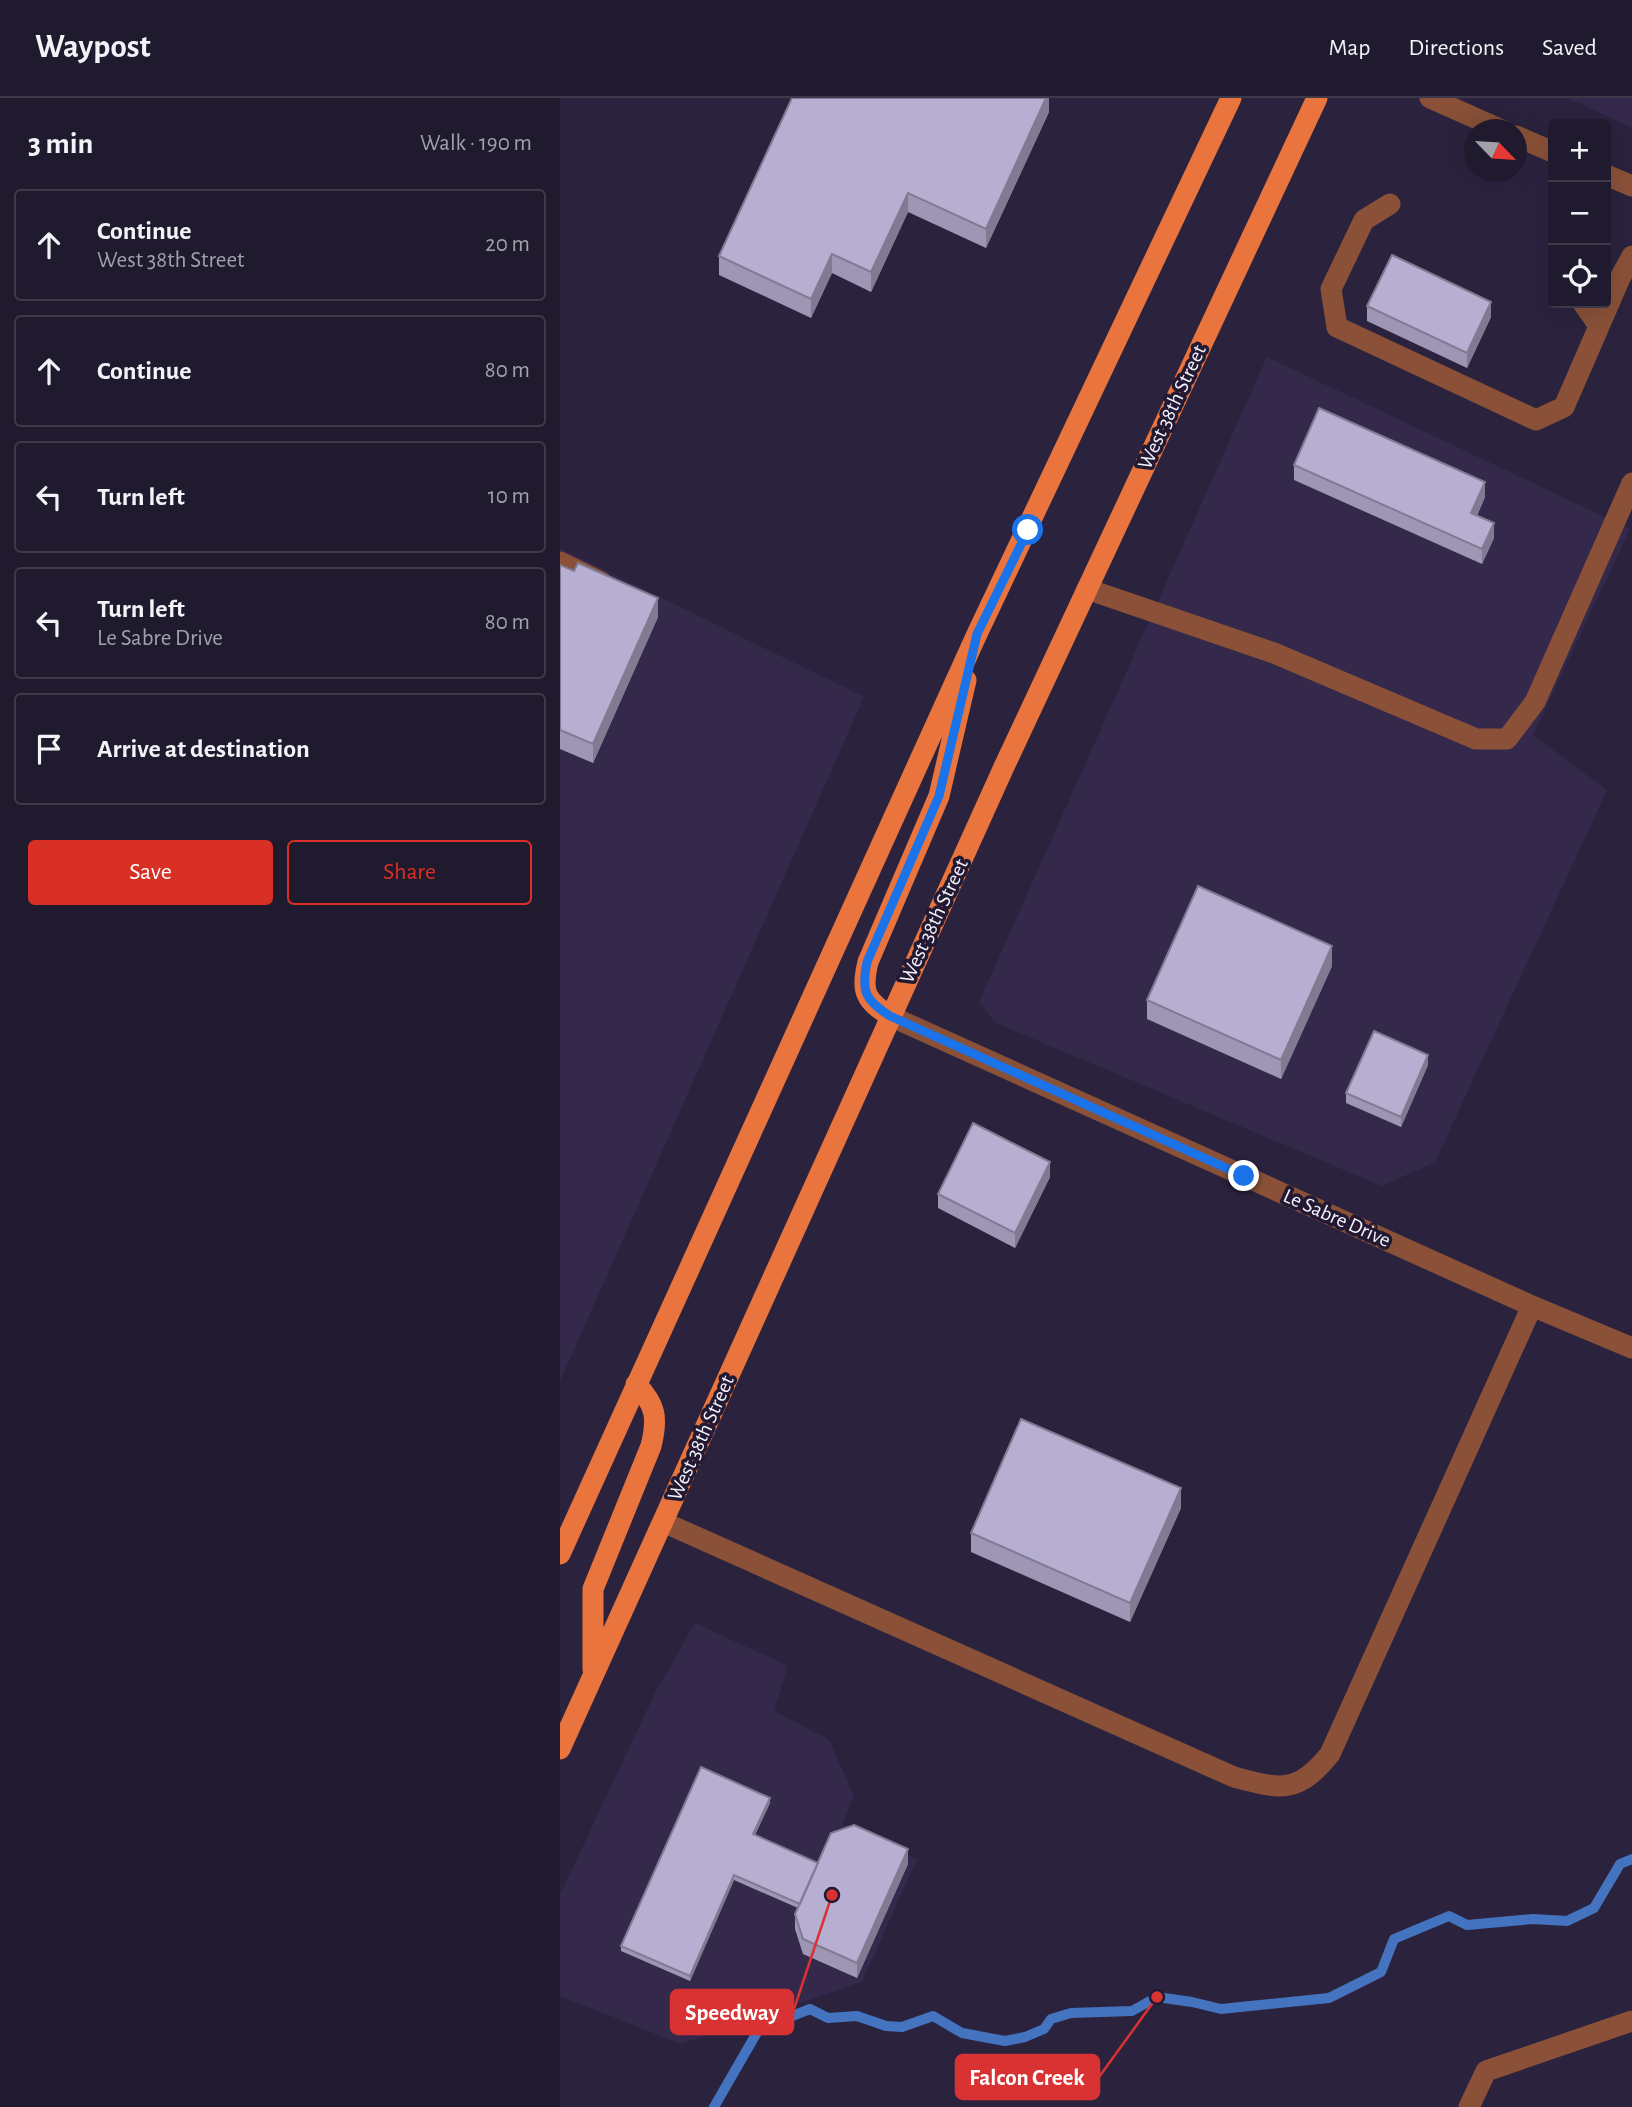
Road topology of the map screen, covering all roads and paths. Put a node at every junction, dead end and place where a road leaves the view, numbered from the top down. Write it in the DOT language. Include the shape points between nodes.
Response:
graph roads {
  1 [pos="1231,98"];
  2 [pos="1317,98"];
  3 [pos="1430,98"];
  4 [pos="1477,119"];
  5 [pos="1527,140"];
  6 [pos="1548,150"];
  7 [pos="1611,177"];
  8 [pos="1632,186"];
  9 [pos="1390,204"];
  10 [pos="1632,256"];
  11 [pos="1613,279"];
  12 [pos="1586,308"];
  13 [pos="1599,326"];
  14 [pos="1632,483"];
  15 [pos="560,562"];
  16 [pos="617,589"];
  17 [pos="1087,589"];
  18 [pos="977,634"];
  19 [pos="890,1016"];
  20 [pos="1532,1306"];
  21 [pos="1632,1348"];
  22 [pos="636,1384"];
  23 [pos="663,1522"];
  24 [pos="560,1554"];
  25 [pos="593,1679"];
  26 [pos="560,1749"];
  27 [pos="1632,2021"];
  28 [pos="1469,2107"];
  1 -- 18 [label="main road"];
  2 -- 17 [label="main road, West 38th Street"];
  3 -- 4 [label="street"];
  5 -- 6 [label="street"];
  7 -- 8 [label="street"];
  9 -- 13 [label="street" via="1364,220 1331,289 1337,327 1536,420 1564,407"];
  10 -- 11 [label="street"];
  11 -- 13 [label="street"];
  12 -- 13 [label="street"];
  14 -- 17 [label="street" via="1535,702 1507,738 1476,740 1275,653"];
  15 -- 16 [label="street"];
  17 -- 19 [label="main road, West 38th Street"];
  18 -- 19 [label="main road" via="939,796 867,962 865,991 870,1001"];
  18 -- 22 [label="main road"];
  19 -- 20 [label="street, Le Sabre Drive"];
  19 -- 23 [label="main road, West 38th Street"];
  20 -- 21 [label="street, Le Sabre Drive"];
  20 -- 23 [label="street" via="1330,1754 1314,1775 1291,1786 1266,1786 1234,1777"];
  22 -- 24 [label="main road"];
  22 -- 25 [label="main road" via="652,1406 655,1428 593,1589"];
  23 -- 25 [label="main road, West 38th Street"];
  25 -- 26 [label="main road, West 38th Street"];
  27 -- 28 [label="street" via="1486,2071"];
}
